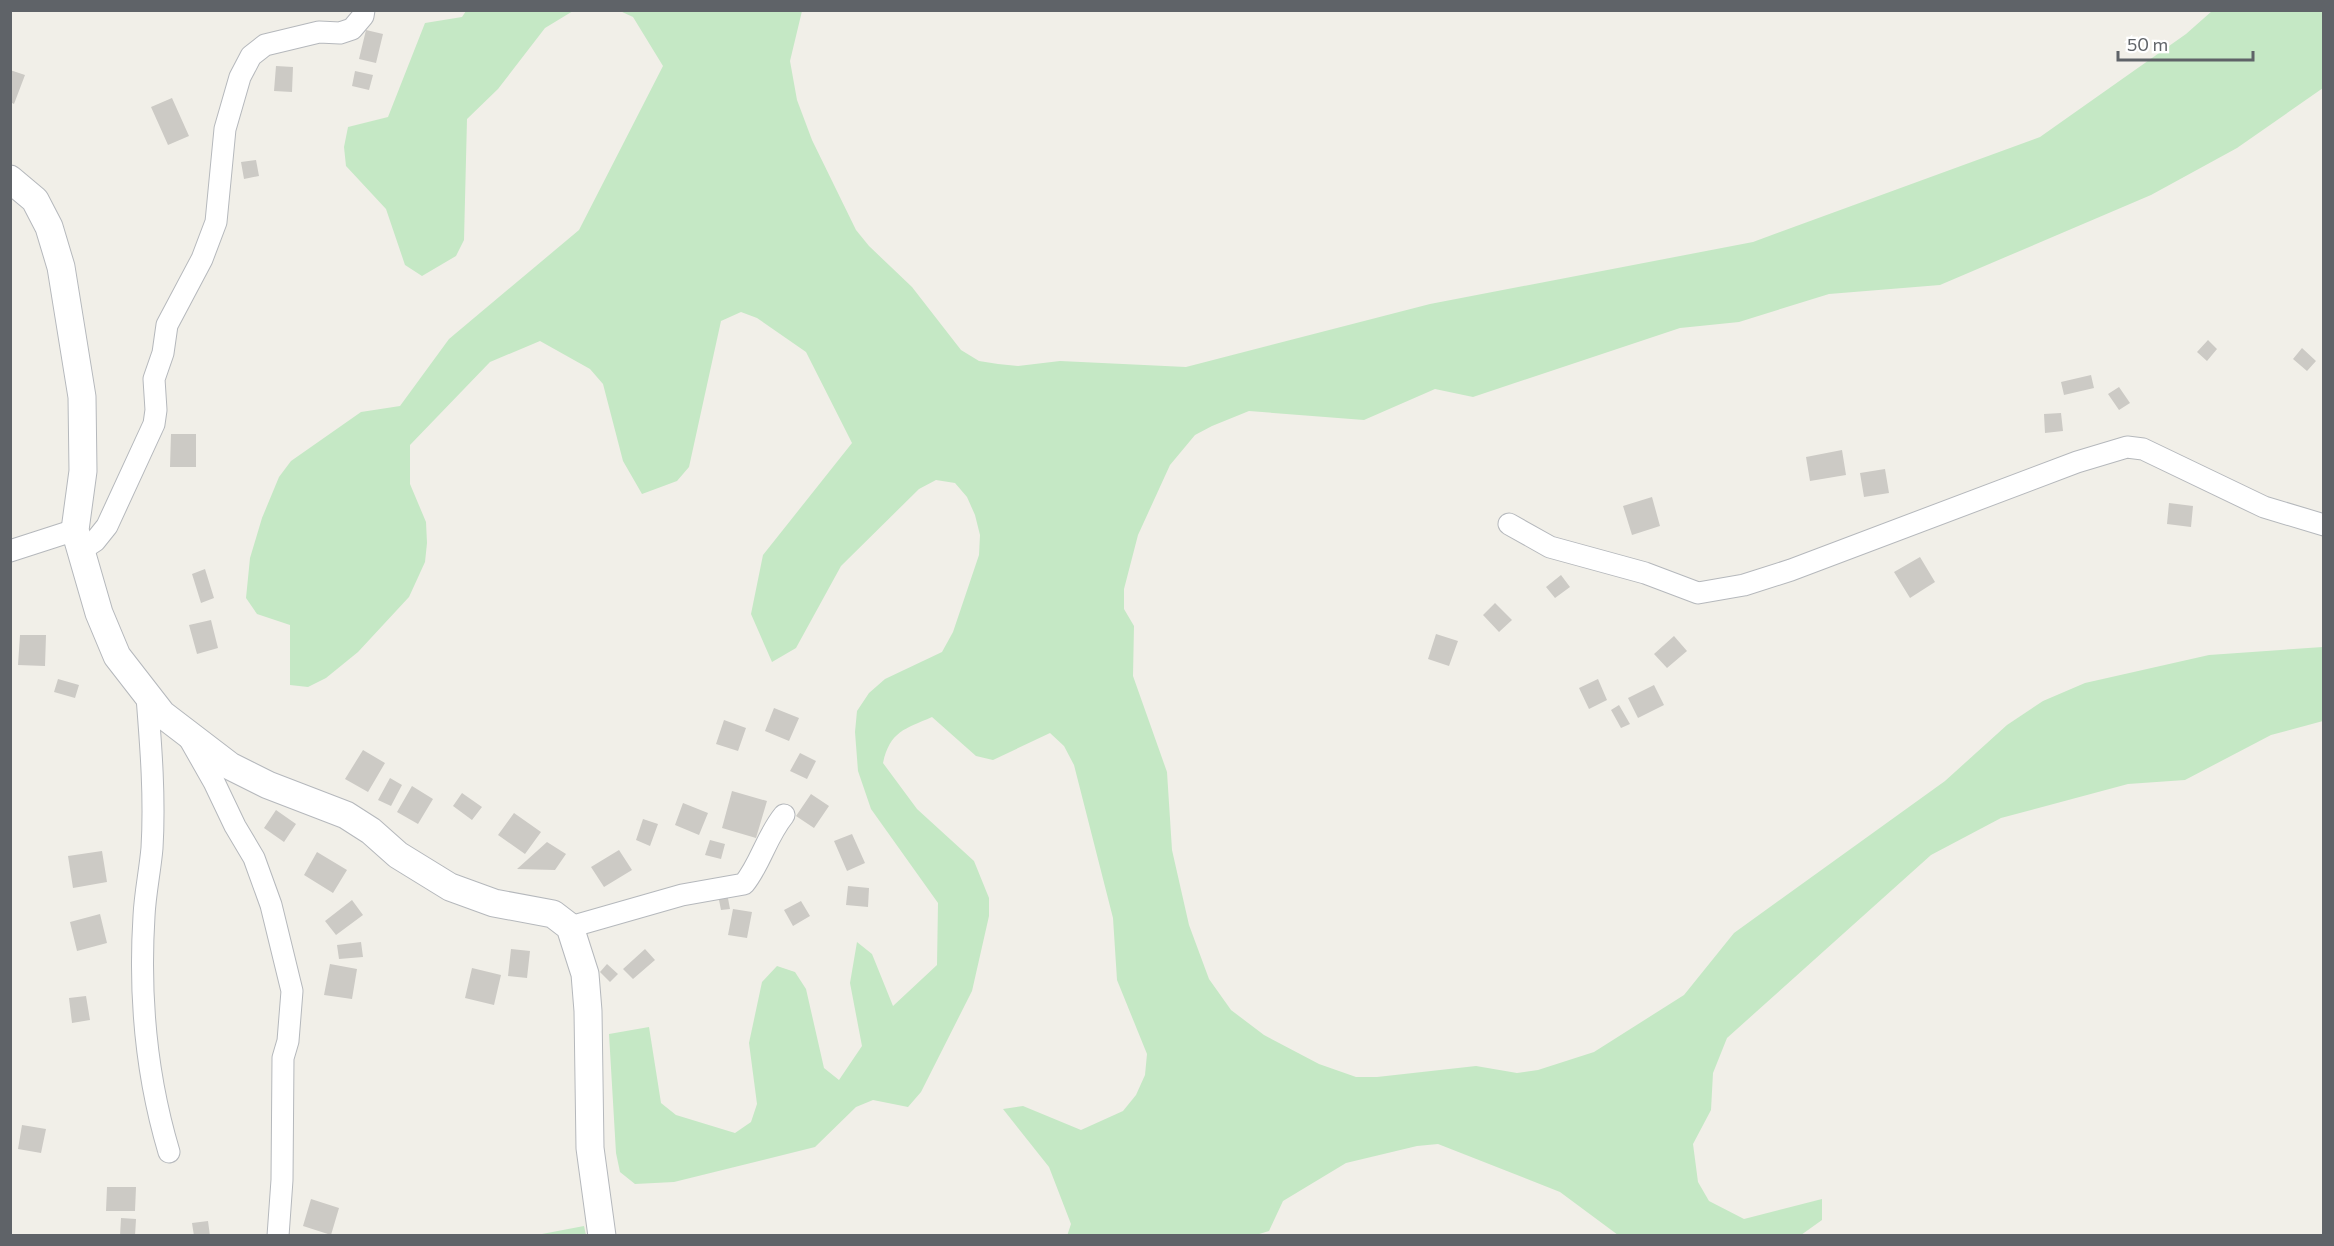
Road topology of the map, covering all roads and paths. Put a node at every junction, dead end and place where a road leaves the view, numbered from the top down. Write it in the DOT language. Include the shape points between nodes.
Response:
graph roads {
  1 [pos="364,10"];
  2 [pos="10,178"];
  3 [pos="1509,525"];
  4 [pos="2324,525"];
  5 [pos="78,540"];
  6 [pos="10,551"];
  7 [pos="147,697"];
  8 [pos="185,732"];
  9 [pos="784,815"];
  10 [pos="570,927"];
  11 [pos="169,1152"];
  12 [pos="278,1236"];
  13 [pos="602,1236"];
  1 -- 5 [label="street" via="352,29 319,32 265,45 251,56 240,77 225,129 216,222 202,259 167,325 154,379 154,424 107,526 95,541"];
  2 -- 5 [label="street" via="35,200 62,267 82,397"];
  3 -- 4 [label="street" via="1550,547 1646,573 1698,593 1744,585 1791,570 2077,462 2127,447 2144,449 2264,507"];
  5 -- 6 [label="street"];
  5 -- 7 [label="street" via="99,613 117,656"];
  7 -- 8 [label="street"];
  7 -- 11 [label="street" via="153,763 152,837 144,914 144,1014 158,1114"];
  8 -- 10 [label="street" via="230,766 346,815 398,855 450,887 494,903 553,914"];
  8 -- 12 [label="street" via="254,858 271,904 292,992 283,1058"];
  9 -- 10 [label="street" via="770,833 756,870 744,884 682,895"];
  10 -- 13 [label="street" via="585,974 590,1148"];
}
